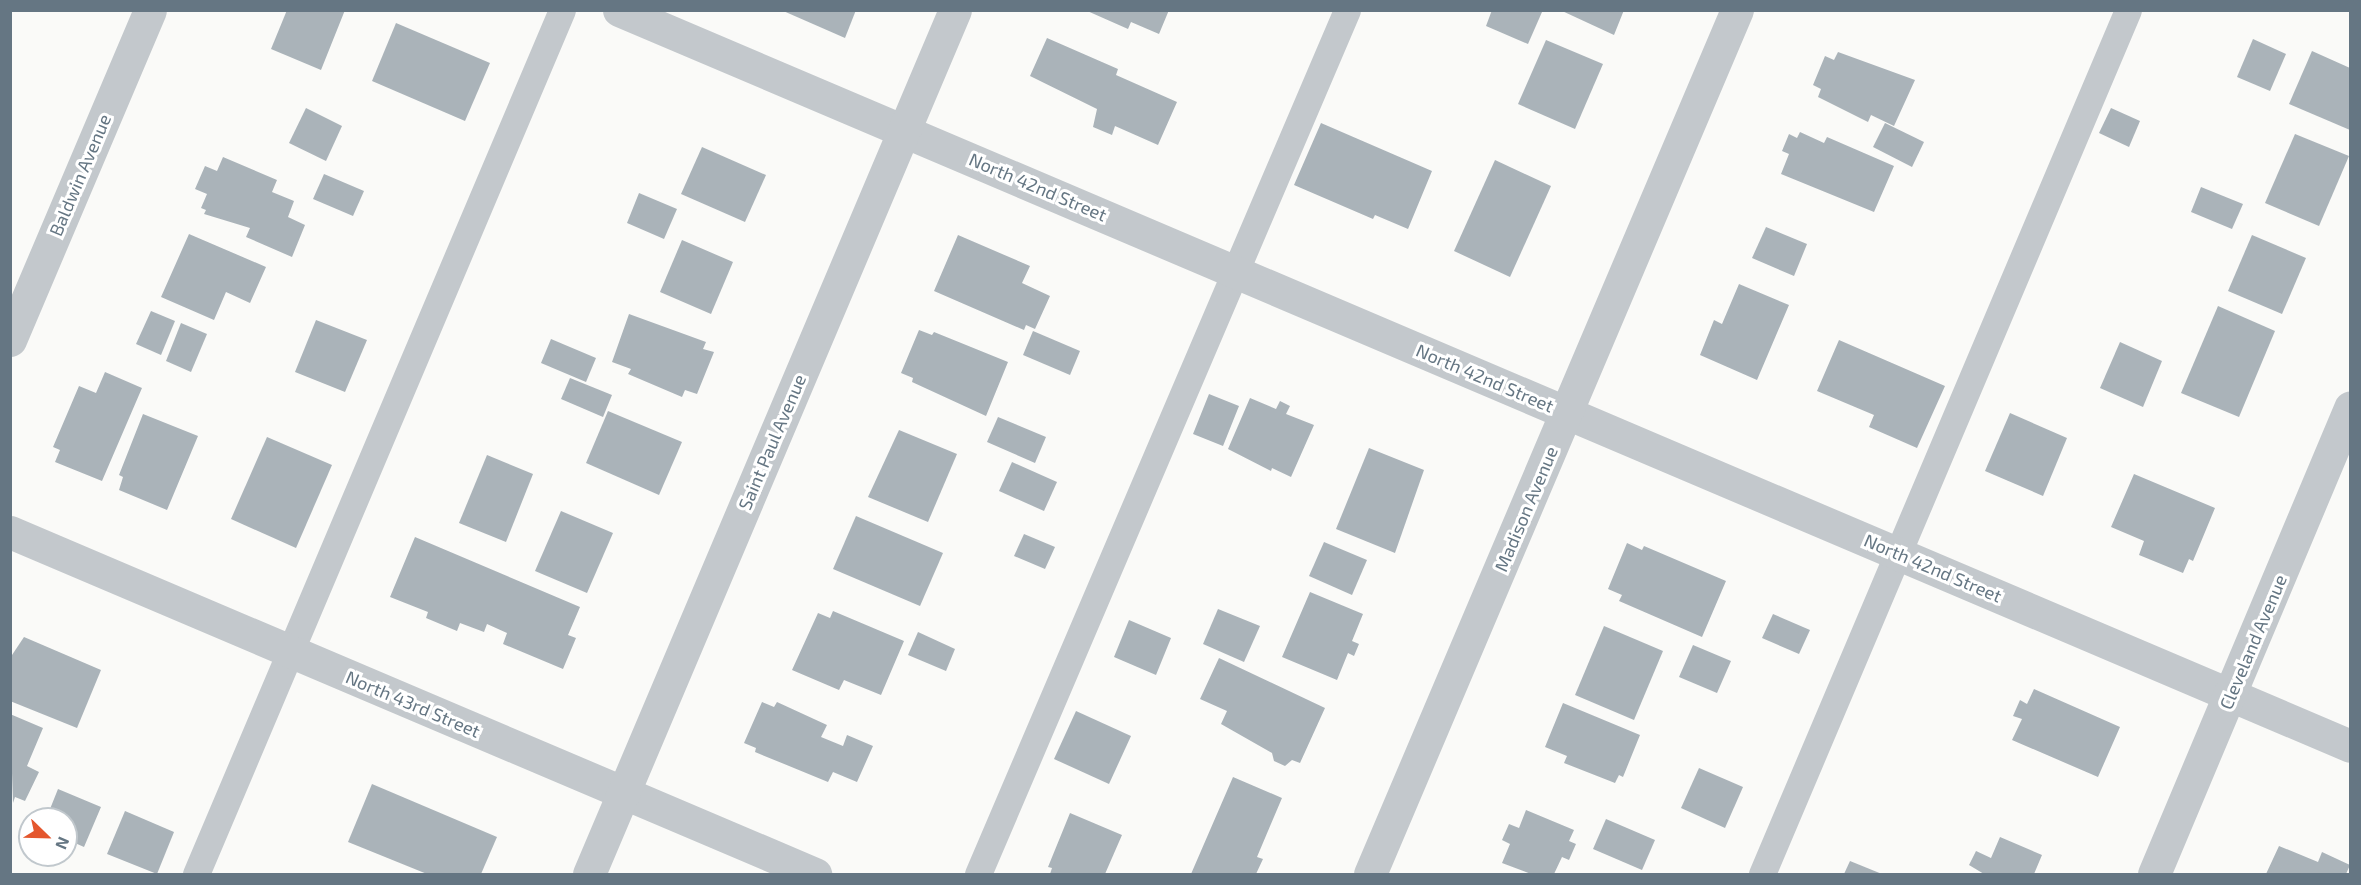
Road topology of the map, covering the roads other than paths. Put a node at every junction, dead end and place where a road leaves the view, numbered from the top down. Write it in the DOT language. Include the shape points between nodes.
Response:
graph roads {
  1 [pos="150,10"];
  2 [pos="562,10"];
  3 [pos="619,10"];
  4 [pos="955,10"];
  5 [pos="1347,10"];
  6 [pos="1737,10"];
  7 [pos="2128,10"];
  8 [pos="903,132"];
  9 [pos="1236,271"];
  10 [pos="10,340"];
  11 [pos="2350,408"];
  12 [pos="1566,413"];
  13 [pos="10,532"];
  14 [pos="1898,553"];
  15 [pos="290,651"];
  16 [pos="2230,695"];
  17 [pos="2350,746"];
  18 [pos="623,793"];
  19 [pos="196,874"];
  20 [pos="589,874"];
  21 [pos="815,874"];
  22 [pos="978,874"];
  23 [pos="1370,874"];
  24 [pos="1762,874"];
  25 [pos="2154,874"];
  1 -- 10 [label="street, Baldwin Avenue"];
  2 -- 15 [label="lane"];
  3 -- 8 [label="street, North 42nd Street"];
  4 -- 8 [label="street, Saint Paul Avenue"];
  5 -- 9 [label="lane"];
  6 -- 12 [label="street, Madison Avenue"];
  7 -- 14 [label="lane"];
  8 -- 9 [label="street, North 42nd Street"];
  8 -- 18 [label="street, Saint Paul Avenue"];
  9 -- 12 [label="street, North 42nd Street"];
  9 -- 22 [label="lane"];
  11 -- 16 [label="street, Cleveland Avenue"];
  12 -- 14 [label="street, North 42nd Street"];
  12 -- 23 [label="street, Madison Avenue"];
  13 -- 15 [label="street, North 43rd Street"];
  14 -- 16 [label="street, North 42nd Street"];
  14 -- 24 [label="lane"];
  15 -- 18 [label="street, North 43rd Street"];
  15 -- 19 [label="lane"];
  16 -- 17 [label="street, North 42nd Street"];
  16 -- 25 [label="street, Cleveland Avenue"];
  18 -- 20 [label="street, Saint Paul Avenue"];
  18 -- 21 [label="street, North 43rd Street"];
}
